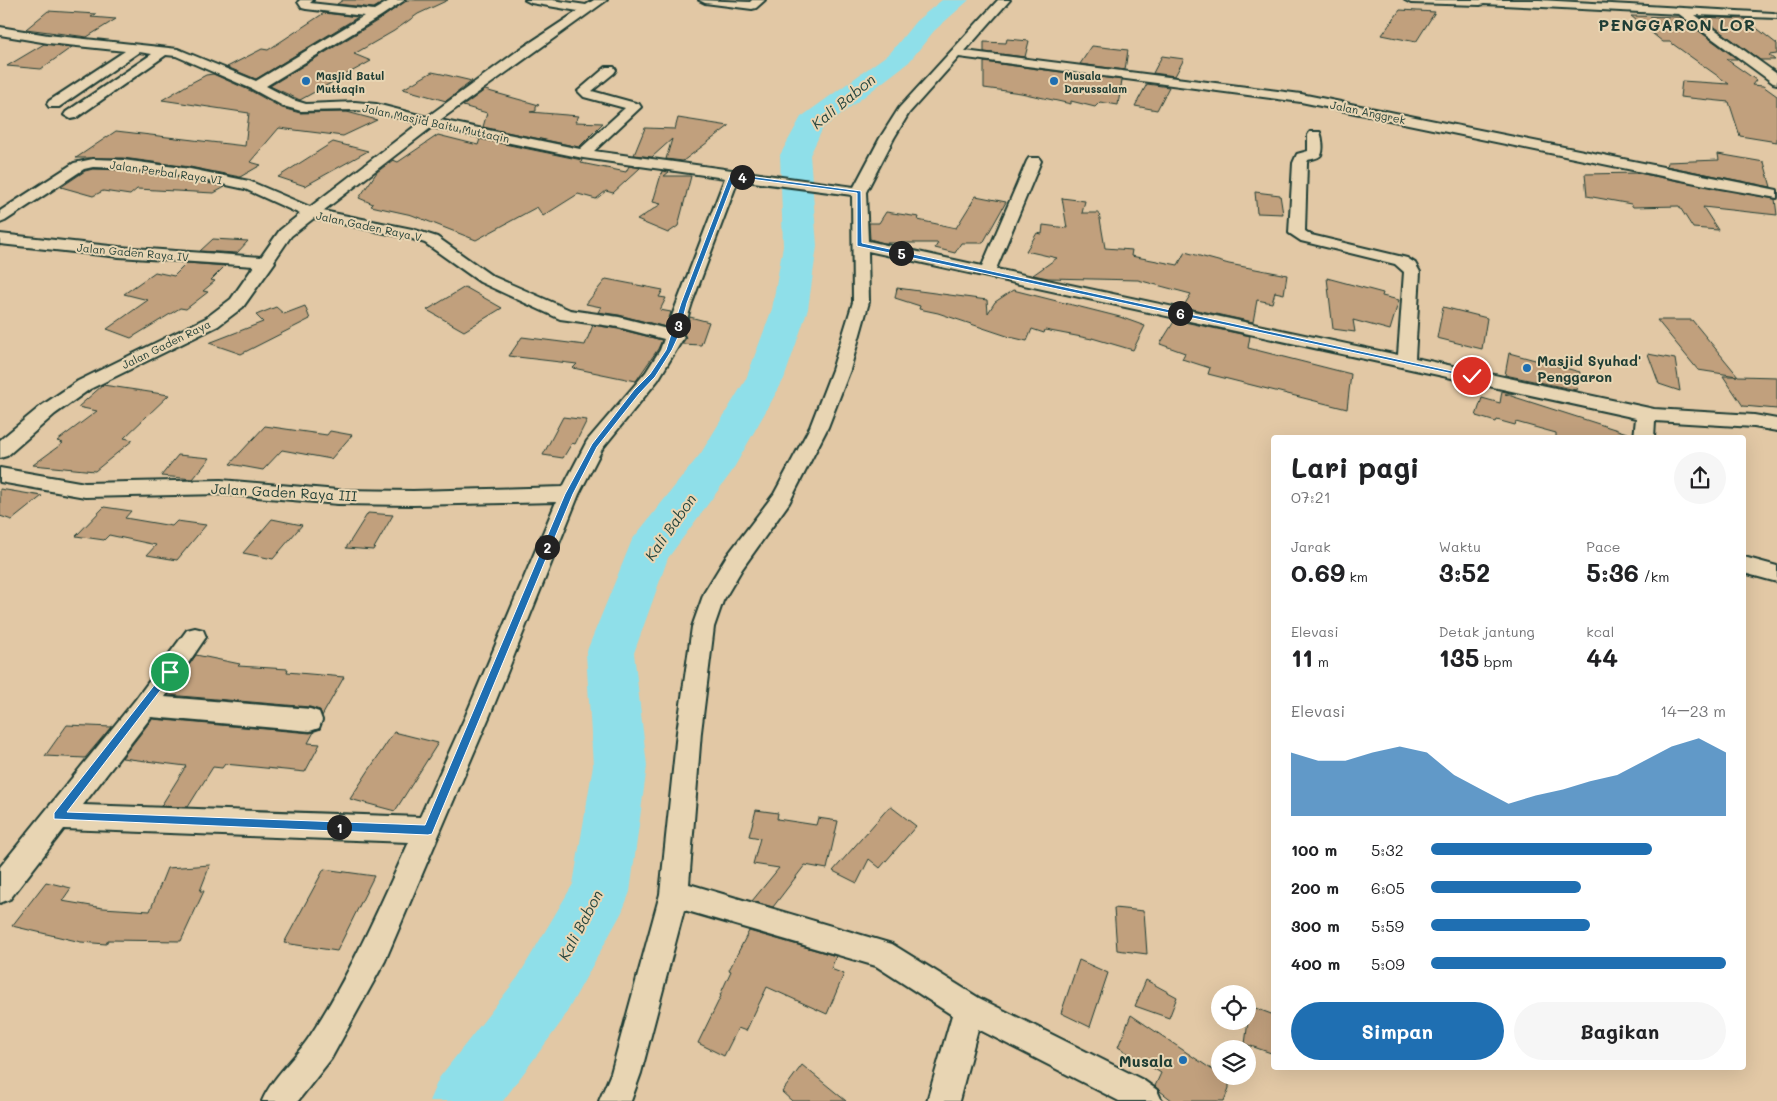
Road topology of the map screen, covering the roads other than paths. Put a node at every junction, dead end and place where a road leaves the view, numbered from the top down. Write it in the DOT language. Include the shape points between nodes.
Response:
graph roads {
  1 [pos="307,0"];
  2 [pos="400,0"];
  3 [pos="531,0"];
  4 [pos="601,0"];
  5 [pos="706,0"];
  6 [pos="759,0"];
  7 [pos="1004,0"];
  8 [pos="1411,0"];
  9 [pos="1667,0"];
  10 [pos="1478,1"];
  11 [pos="588,9"];
  12 [pos="1682,11"];
  13 [pos="377,14"];
  14 [pos="1773,16"];
  15 [pos="2,32"];
  16 [pos="138,48"];
  17 [pos="164,51"];
  18 [pos="955,53"];
  19 [pos="1760,67"];
  20 [pos="1777,67"];
  21 [pos="610,70"];
  22 [pos="1777,80"];
  23 [pos="257,86"];
  24 [pos="54,104"];
  25 [pos="71,115"];
  26 [pos="429,122"];
  27 [pos="1315,135"];
  28 [pos="584,154"];
  29 [pos="1034,161"];
  30 [pos="733,175"];
  31 [pos="852,191"];
  32 [pos="1777,194"];
  33 [pos="311,214"];
  34 [pos="0,218"];
  35 [pos="0,239"];
  36 [pos="859,244"];
  37 [pos="267,262"];
  38 [pos="987,272"];
  39 [pos="675,337"];
  40 [pos="1406,362"];
  41 [pos="1646,414"];
  42 [pos="1777,425"];
  43 [pos="1644,435"];
  44 [pos="0,451"];
  45 [pos="0,475"];
  46 [pos="569,494"];
  47 [pos="1746,566"];
  48 [pos="1777,574"];
  49 [pos="195,638"];
  50 [pos="145,706"];
  51 [pos="310,720"];
  52 [pos="58,816"];
  53 [pos="428,830"];
  54 [pos="0,889"];
  55 [pos="674,894"];
  56 [pos="969,1008"];
  57 [pos="278,1101"];
  58 [pos="615,1101"];
  59 [pos="943,1101"];
  60 [pos="1146,1101"];
  1 -- 13 [label="street" via="304,2 306,6"];
  2 -- 13 [label="street"];
  3 -- 11 [label="street"];
  4 -- 11 [label="street, Jalan Gaden Raya"];
  5 -- 6 [label="street" via="752,6"];
  7 -- 18 [label="street"];
  8 -- 10 [label="street"];
  9 -- 12 [label="street"];
  10 -- 12 [label="street"];
  11 -- 26 [label="street, Jalan Gaden Raya"];
  12 -- 14 [label="street"];
  12 -- 19 [label="street"];
  13 -- 23 [label="street"];
  15 -- 16 [label="street, Jalan Masjid Baitu Muttaqin"];
  16 -- 17 [label="street, Jalan Masjid Baitu Muttaqin"];
  16 -- 24 [label="street"];
  17 -- 23 [label="street, Jalan Masjid Baitu Muttaqin" via="200,61"];
  17 -- 25 [label="street"];
  18 -- 31 [label="street" via="904,111"];
  18 -- 32 [label="street, Jalan Anggrek" via="1301,98"];
  19 -- 20 [label="street"];
  19 -- 22 [label="street"];
  21 -- 28 [label="street" via="584,91 634,107"];
  23 -- 26 [label="street, Jalan Masjid Baitu Muttaqin" via="288,103 306,108 365,106"];
  26 -- 28 [label="street, Jalan Masjid Baitu Muttaqin"];
  26 -- 33 [label="street, Jalan Gaden Raya"];
  27 -- 40 [label="street" via="1314,154 1302,157 1300,162 1297,233 1409,266 1412,272"];
  28 -- 30 [label="street, Jalan Masjid Baitu Muttaqin"];
  29 -- 38 [label="street"];
  30 -- 31 [label="street, Jalan Masjid Baitu Muttaqin"];
  30 -- 39 [label="street" via="684,303"];
  31 -- 36 [label="street"];
  33 -- 34 [label="street, Jalan Perbal Raya VI" via="249,185 190,173 93,163 79,166"];
  33 -- 37 [label="street, Jalan Gaden Raya" via="280,238"];
  33 -- 39 [label="street, Jalan Gaden Raya V" via="431,240 486,279 566,314 619,322"];
  35 -- 37 [label="street, Jalan Gaden Raya IV" via="120,252"];
  36 -- 38 [label="street"];
  36 -- 55 [label="street" via="859,312 819,427 782,498 720,585 705,621 689,732"];
  37 -- 44 [label="street, Jalan Gaden Raya" via="226,313 84,384"];
  38 -- 40 [label="street"];
  39 -- 46 [label="street" via="656,370 594,446"];
  40 -- 41 [label="street"];
  41 -- 42 [label="street"];
  41 -- 43 [label="street"];
  45 -- 46 [label="street, Jalan Gaden Raya III" via="85,490 221,487 296,494 413,498"];
  46 -- 53 [label="street"];
  47 -- 48 [label="street"];
  49 -- 50 [label="street"];
  50 -- 51 [label="street"];
  50 -- 52 [label="street"];
  52 -- 53 [label="street"];
  52 -- 54 [label="street"];
  53 -- 57 [label="street" via="375,951 320,1048"];
  55 -- 56 [label="street" via="882,954"];
  55 -- 58 [label="street" via="626,1073"];
  56 -- 59 [label="street"];
  56 -- 60 [label="street" via="1124,1086"];
}
